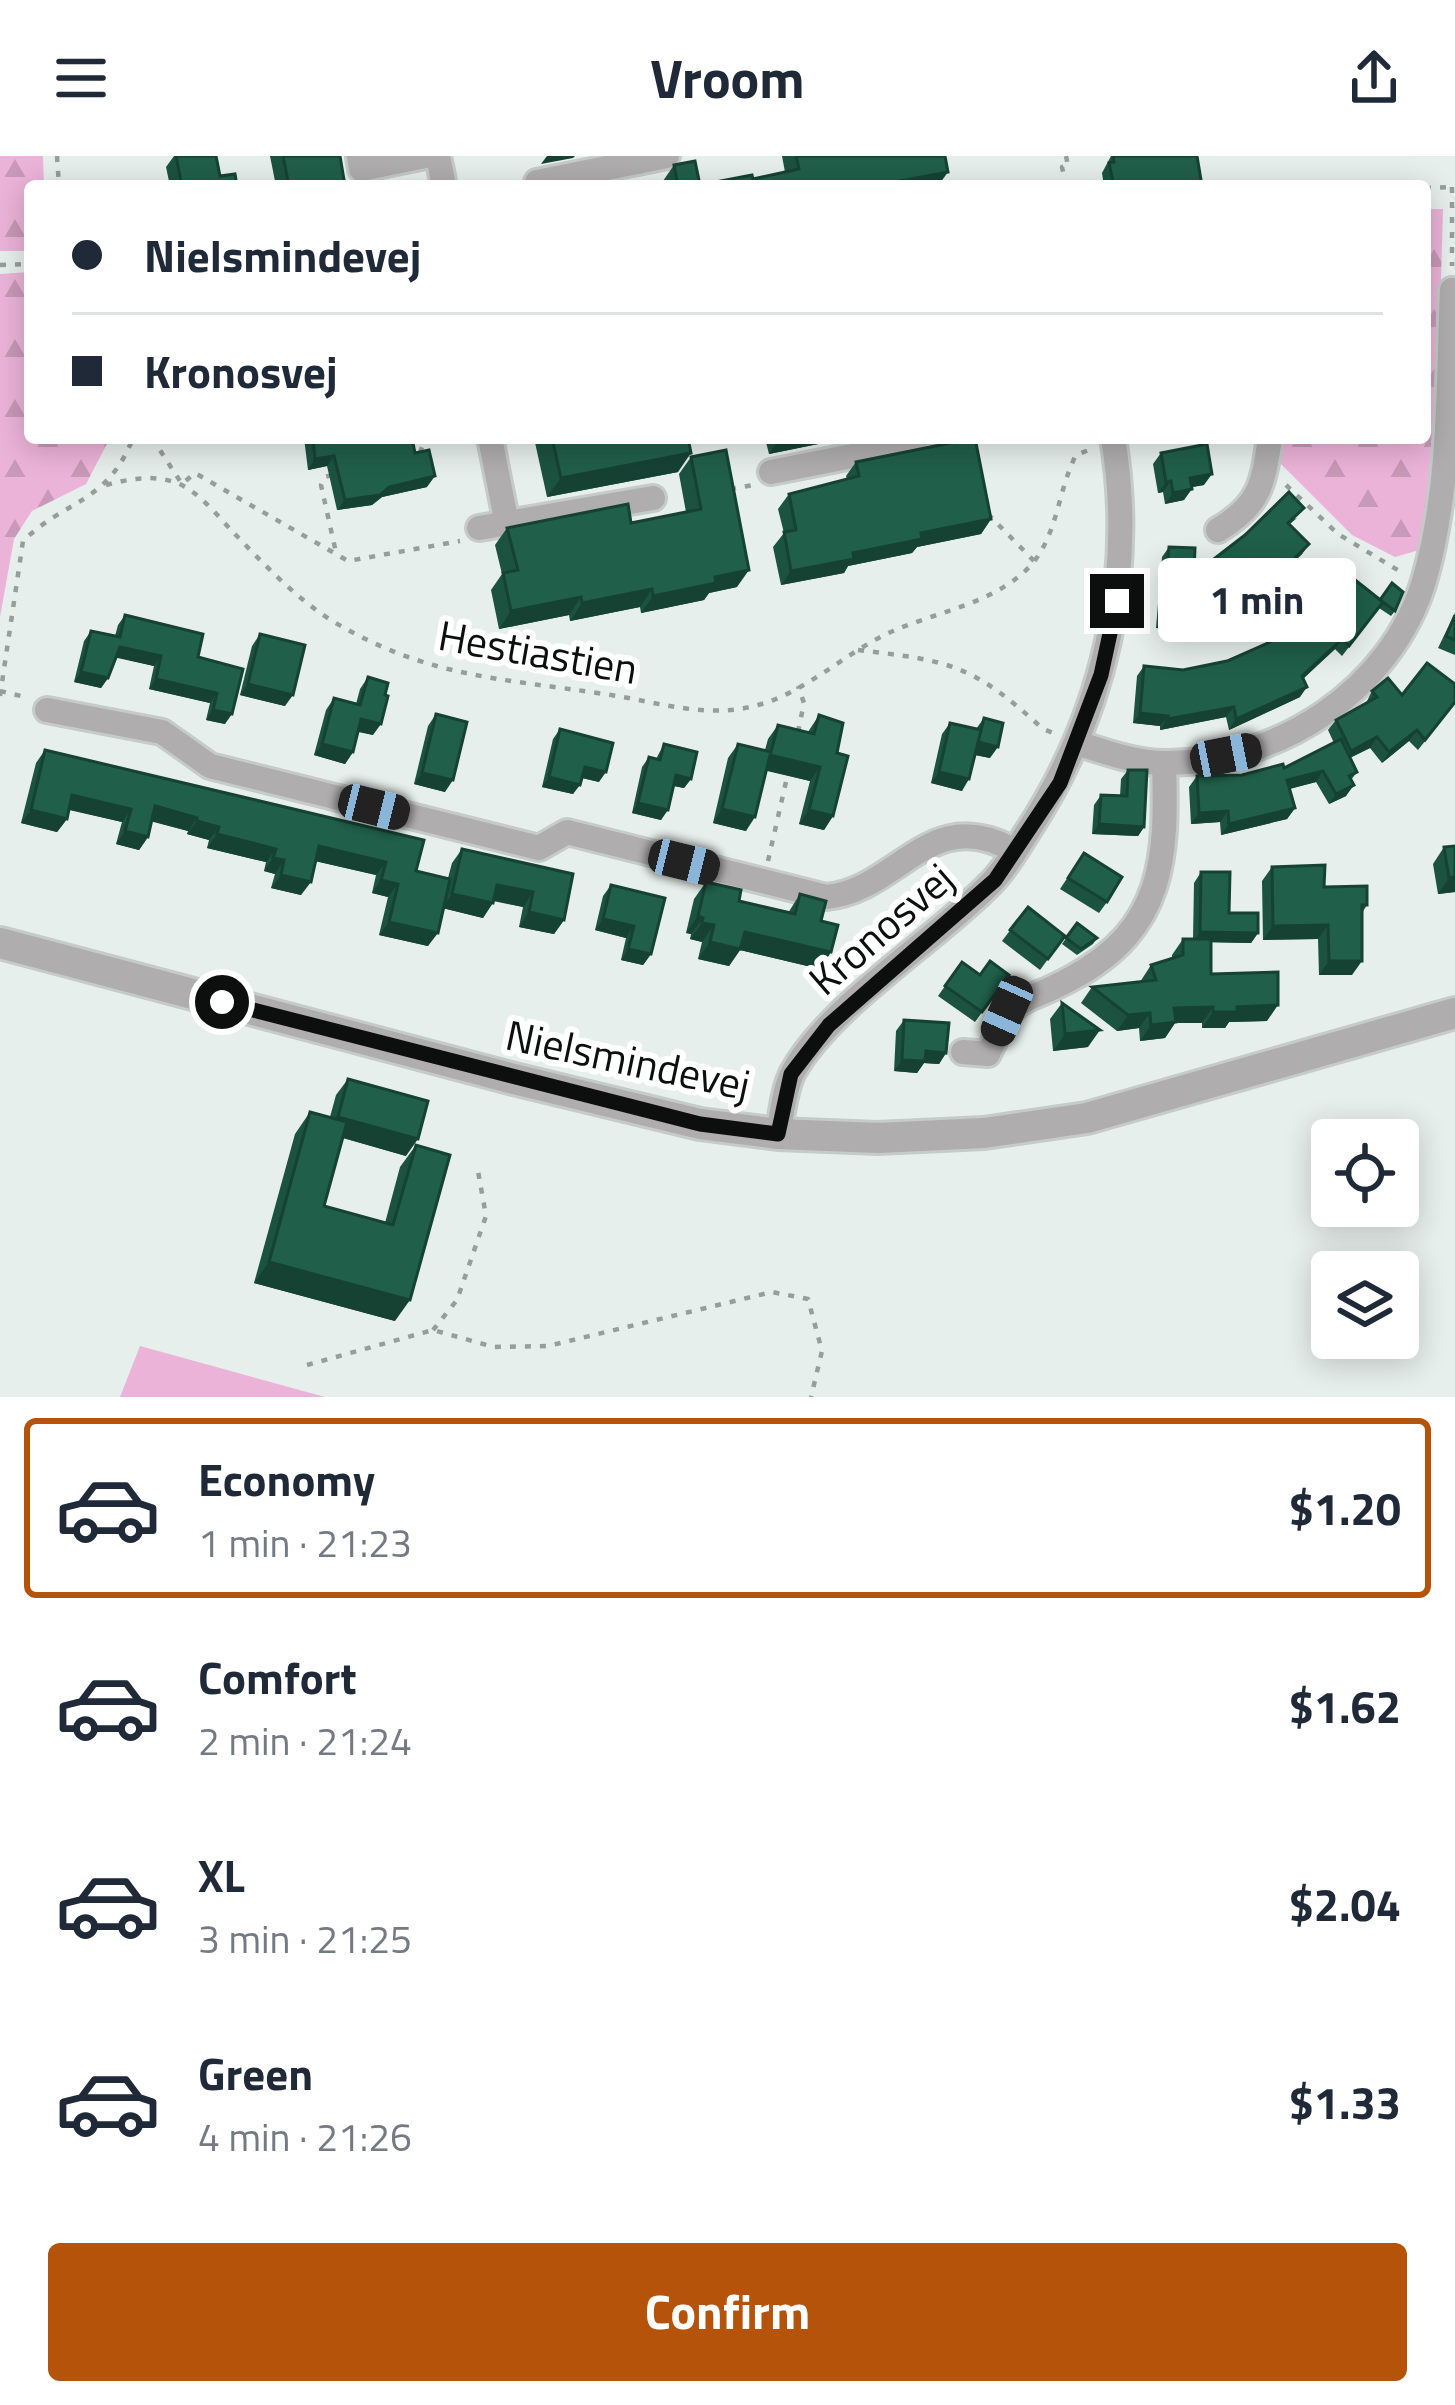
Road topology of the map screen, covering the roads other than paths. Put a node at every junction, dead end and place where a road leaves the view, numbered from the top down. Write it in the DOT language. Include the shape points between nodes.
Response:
graph roads {
  1 [pos="425,156"];
  2 [pos="667,156"];
  3 [pos="636,159"];
  4 [pos="376,169"];
  5 [pos="546,180"];
  6 [pos="1453,290"];
  7 [pos="491,444"];
  8 [pos="1113,444"];
  9 [pos="1269,444"];
  10 [pos="856,447"];
  11 [pos="771,472"];
  12 [pos="653,498"];
  13 [pos="507,524"];
  14 [pos="479,528"];
  15 [pos="1218,530"];
  16 [pos="47,710"];
  17 [pos="1077,742"];
  18 [pos="1164,764"];
  19 [pos="1015,851"];
  20 [pos="0,943"];
  21 [pos="1455,1013"];
  22 [pos="963,1052"];
  23 [pos="778,1134"];
  1 -- 4 [label="street"];
  2 -- 3 [label="street"];
  3 -- 5 [label="street"];
  6 -- 18 [label="street" via="1438,523 1408,619 1331,710 1297,731 1254,750"];
  7 -- 13 [label="street"];
  8 -- 17 [label="street, Kronosvej" via="1117,601"];
  9 -- 15 [label="street" via="1246,514"];
  10 -- 11 [label="street"];
  12 -- 13 [label="street"];
  13 -- 14 [label="street"];
  16 -- 19 [label="street, Kronosvej" via="162,732 210,766 539,848 567,832 826,897 846,895 950,836 995,840"];
  17 -- 18 [label="street"];
  17 -- 19 [label="street, Kronosvej"];
  18 -- 22 [label="street" via="1160,873 1126,936 1070,980 1007,1011 988,1054"];
  19 -- 23 [label="street, Kronosvej" via="995,880 829,1025 791,1074"];
  20 -- 23 [label="street, Nielsmindevej" via="537,1085"];
  21 -- 23 [label="street, Nielsmindevej" via="1087,1118 984,1133"];
}
